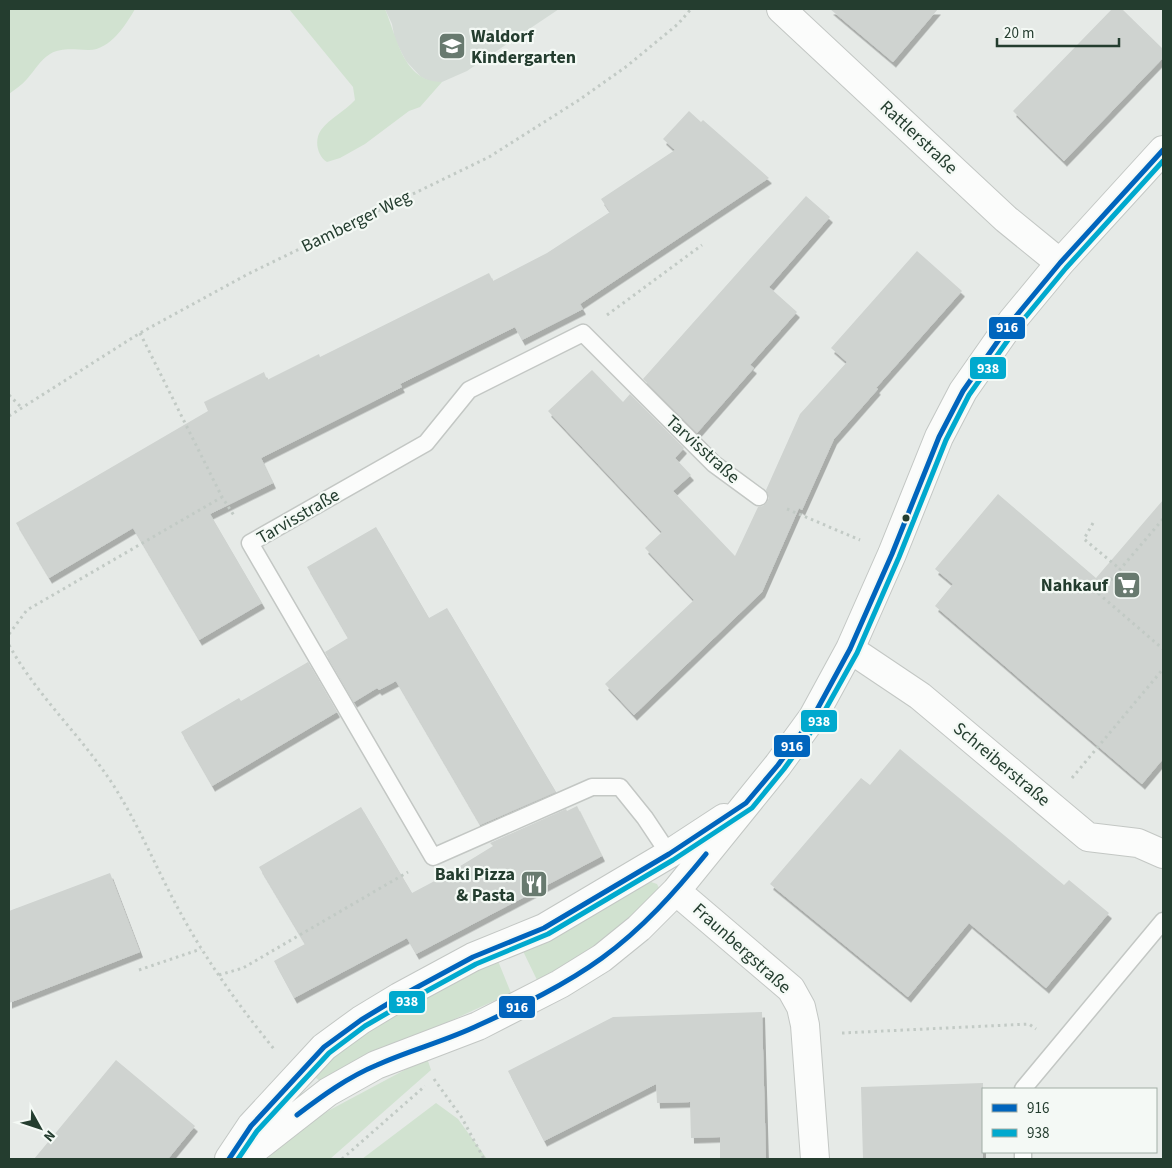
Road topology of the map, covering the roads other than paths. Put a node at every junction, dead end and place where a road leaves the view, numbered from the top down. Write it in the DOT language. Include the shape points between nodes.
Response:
graph roads {
  1 [pos="781,9"];
  2 [pos="1163,150"];
  3 [pos="1060,264"];
  4 [pos="759,496"];
  5 [pos="850,650"];
  6 [pos="746,803"];
  7 [pos="669,854"];
  8 [pos="1163,854"];
  9 [pos="676,891"];
  10 [pos="1163,921"];
  11 [pos="1024,1088"];
  12 [pos="229,1159"];
  13 [pos="242,1159"];
  14 [pos="815,1159"];
  1 -- 3 [label="street, Rattlerstraße" via="1006,219"];
  2 -- 3 [label="street"];
  3 -- 5 [label="street" via="1012,321 963,391 939,437"];
  4 -- 7 [label="lane, Tarvisstraße" via="714,464 583,333 469,390 426,442 250,543 432,857 592,787 620,787"];
  5 -- 6 [label="street" via="813,716"];
  5 -- 8 [label="street, Schreiberstraße" via="920,696 1088,837 1138,843"];
  6 -- 7 [label="street"];
  6 -- 9 [label="street"];
  7 -- 12 [label="street" via="544,928 474,957 361,1020 324,1047 251,1126"];
  9 -- 13 [label="street" via="639,928 602,958 560,984 478,1026 376,1065 336,1087"];
  9 -- 14 [label="street, Fraunbergstraße" via="791,989 801,1007"];
  10 -- 11 [label="lane"];
}
